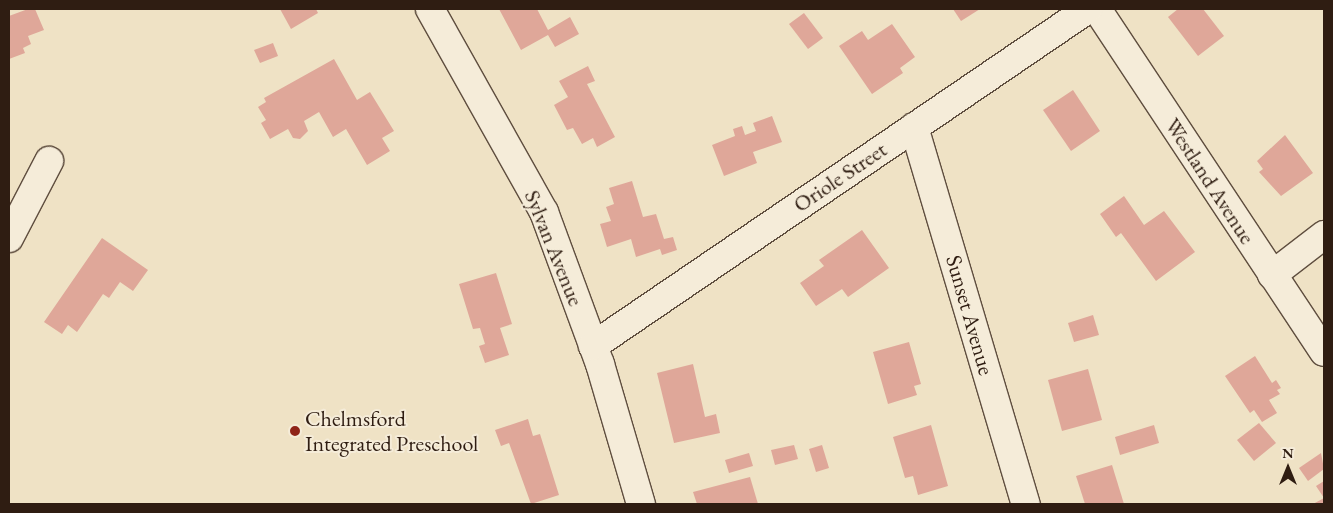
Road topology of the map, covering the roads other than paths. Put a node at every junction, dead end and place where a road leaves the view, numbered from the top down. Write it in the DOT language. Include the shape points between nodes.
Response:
graph roads {
  1 [pos="430,9"];
  2 [pos="1088,9"];
  3 [pos="1097,9"];
  4 [pos="914,126"];
  5 [pos="49,161"];
  6 [pos="1324,235"];
  7 [pos="9,238"];
  8 [pos="1272,275"];
  9 [pos="593,346"];
  10 [pos="1324,352"];
  11 [pos="641,504"];
  12 [pos="1026,504"];
  1 -- 9 [label="street, Sylvan Avenue" via="544,212"];
  2 -- 4 [label="street, Oriole Street"];
  3 -- 8 [label="street, Westland Avenue"];
  4 -- 9 [label="street, Oriole Street"];
  4 -- 12 [label="street, Sunset Avenue"];
  5 -- 7 [label="street"];
  6 -- 8 [label="street"];
  8 -- 10 [label="street, Westland Avenue"];
  9 -- 11 [label="street, Sylvan Avenue"];
}
